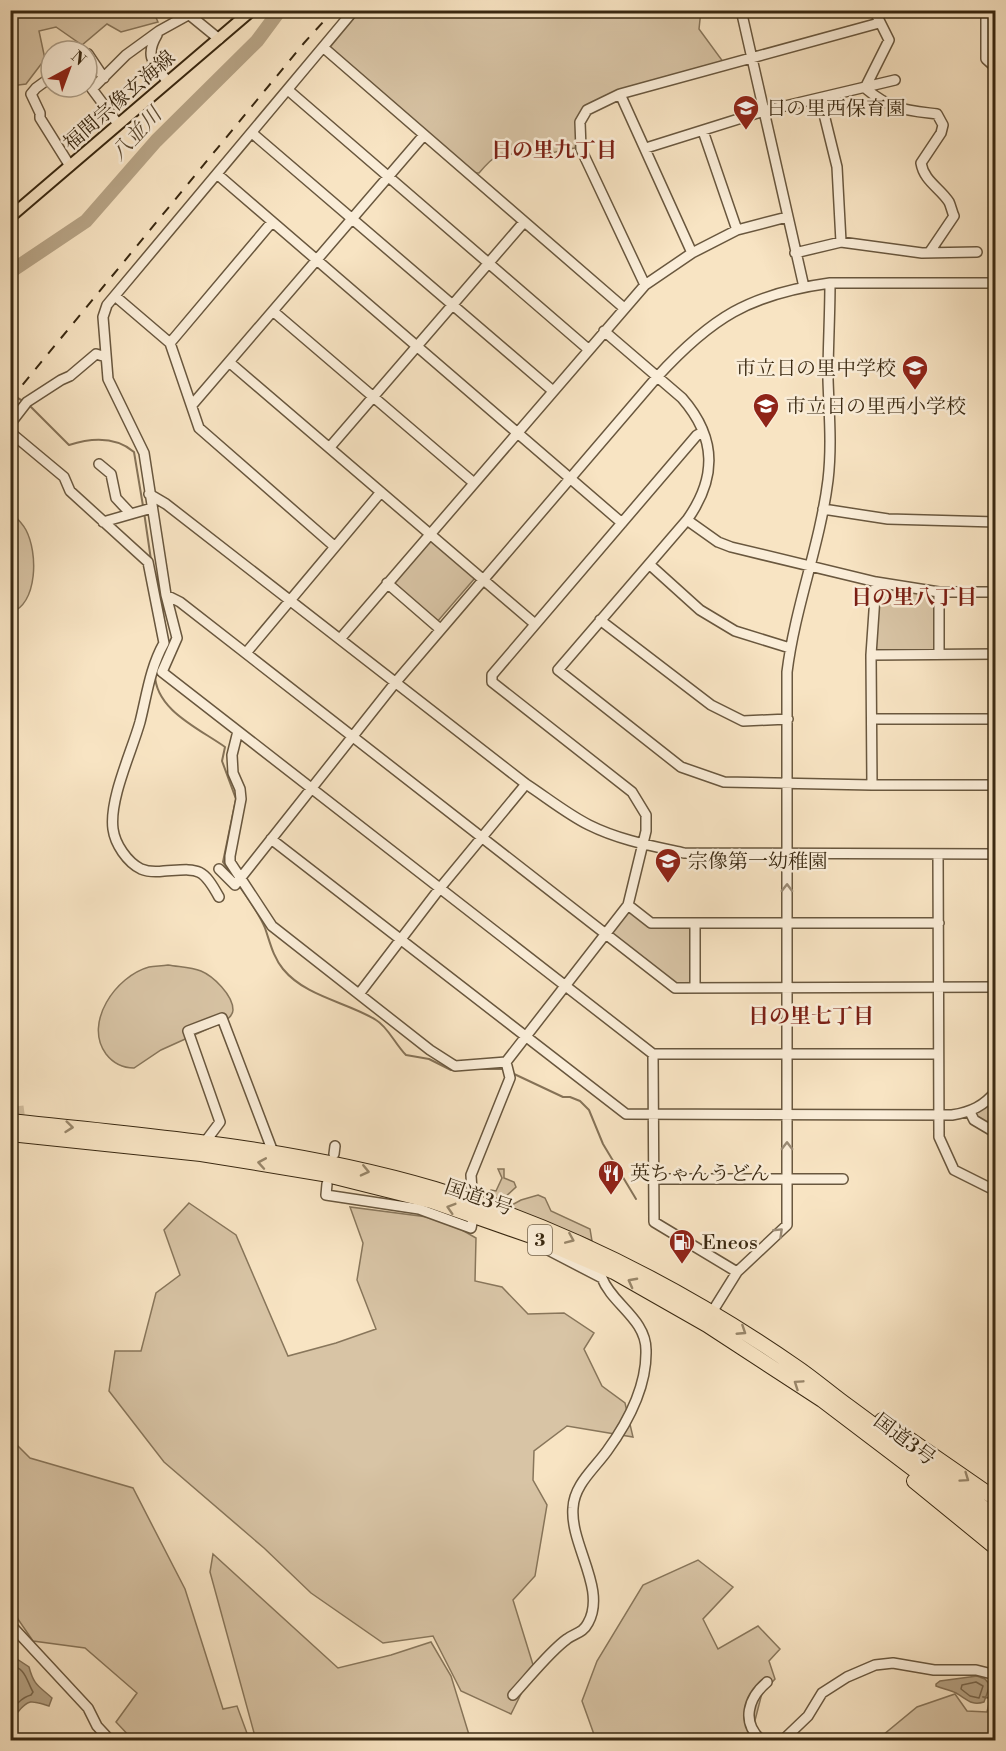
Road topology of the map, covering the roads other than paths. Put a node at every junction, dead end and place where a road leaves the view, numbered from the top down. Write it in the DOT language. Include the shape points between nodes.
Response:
graph roads {
  1 [pos="252,10"];
  2 [pos="354,10"];
  3 [pos="741,10"];
  4 [pos="874,10"];
  5 [pos="986,10"];
  6 [pos="187,13"];
  7 [pos="879,23"];
  8 [pos="159,31"];
  9 [pos="219,39"];
  10 [pos="324,48"];
  11 [pos="751,59"];
  12 [pos="996,68"];
  13 [pos="99,70"];
  14 [pos="104,78"];
  15 [pos="895,80"];
  16 [pos="168,82"];
  17 [pos="39,86"];
  18 [pos="866,88"];
  19 [pos="288,90"];
  20 [pos="620,94"];
  21 [pos="820,98"];
  22 [pos="764,111"];
  23 [pos="118,124"];
  24 [pos="703,131"];
  25 [pos="252,133"];
  26 [pos="424,135"];
  27 [pos="646,148"];
  28 [pos="70,166"];
  29 [pos="217,174"];
  30 [pos="388,177"];
  31 [pos="10,217"];
  32 [pos="787,217"];
  33 [pos="352,219"];
  34 [pos="272,222"];
  35 [pos="524,222"];
  36 [pos="737,230"];
  37 [pos="841,242"];
  38 [pos="977,252"];
  39 [pos="692,253"];
  40 [pos="795,253"];
  41 [pos="929,253"];
  42 [pos="317,260"];
  43 [pos="489,263"];
  44 [pos="830,283"];
  45 [pos="996,283"];
  46 [pos="645,285"];
  47 [pos="804,287"];
  48 [pos="115,296"];
  49 [pos="453,305"];
  50 [pos="624,308"];
  51 [pos="274,312"];
  52 [pos="604,331"];
  53 [pos="170,343"];
  54 [pos="417,346"];
  55 [pos="588,349"];
  56 [pos="106,357"];
  57 [pos="230,362"];
  58 [pos="657,377"];
  59 [pos="553,390"];
  60 [pos="373,398"];
  61 [pos="192,405"];
  62 [pos="10,424"];
  63 [pos="10,432"];
  64 [pos="703,432"];
  65 [pos="517,433"];
  66 [pos="330,447"];
  67 [pos="99,464"];
  68 [pos="570,478"];
  69 [pos="474,483"];
  70 [pos="381,492"];
  71 [pos="149,494"];
  72 [pos="152,507"];
  73 [pos="823,509"];
  74 [pos="131,514"];
  75 [pos="687,520"];
  76 [pos="102,522"];
  77 [pos="996,522"];
  78 [pos="622,523"];
  79 [pos="430,534"];
  80 [pos="334,546"];
  81 [pos="649,564"];
  82 [pos="809,566"];
  83 [pos="483,580"];
  84 [pos="876,582"];
  85 [pos="387,583"];
  86 [pos="939,592"];
  87 [pos="996,592"];
  88 [pos="166,595"];
  89 [pos="289,599"];
  90 [pos="600,620"];
  91 [pos="535,624"];
  92 [pos="440,629"];
  93 [pos="340,639"];
  94 [pos="790,648"];
  95 [pos="246,653"];
  96 [pos="939,654"];
  97 [pos="996,654"];
  98 [pos="871,655"];
  99 [pos="154,665"];
  100 [pos="164,668"];
  101 [pos="395,683"];
  102 [pos="788,719"];
  103 [pos="872,719"];
  104 [pos="996,719"];
  105 [pos="238,731"];
  106 [pos="353,736"];
  107 [pos="526,784"];
  108 [pos="788,784"];
  109 [pos="872,785"];
  110 [pos="996,785"];
  111 [pos="312,787"];
  112 [pos="481,837"];
  113 [pos="271,839"];
  114 [pos="644,844"];
  115 [pos="787,854"];
  116 [pos="938,854"];
  117 [pos="996,854"];
  118 [pos="219,869"];
  119 [pos="242,878"];
  120 [pos="440,888"];
  121 [pos="219,897"];
  122 [pos="628,905"];
  123 [pos="695,922"];
  124 [pos="786,922"];
  125 [pos="939,923"];
  126 [pos="605,933"];
  127 [pos="400,940"];
  128 [pos="565,985"];
  129 [pos="996,987"];
  130 [pos="695,988"];
  131 [pos="787,988"];
  132 [pos="939,988"];
  133 [pos="358,994"];
  134 [pos="524,1037"];
  135 [pos="653,1054"];
  136 [pos="787,1054"];
  137 [pos="938,1054"];
  138 [pos="506,1062"];
  139 [pos="996,1091"];
  140 [pos="970,1113"];
  141 [pos="653,1114"];
  142 [pos="787,1114"];
  143 [pos="939,1115"];
  144 [pos="10,1121"];
  145 [pos="996,1133"];
  146 [pos="10,1134"];
  147 [pos="205,1142"];
  148 [pos="273,1152"];
  149 [pos="787,1178"];
  150 [pos="653,1179"];
  151 [pos="843,1179"];
  152 [pos="327,1184"];
  153 [pos="472,1191"];
  154 [pos="996,1191"];
  155 [pos="472,1223"];
  156 [pos="499,1224"];
  157 [pos="996,1263"];
  158 [pos="996,1271"];
  159 [pos="737,1272"];
  160 [pos="709,1318"];
  161 [pos="825,1395"];
  162 [pos="996,1499"];
  163 [pos="996,1517"];
  164 [pos="996,1532"];
  165 [pos="996,1548"];
  166 [pos="10,1624"];
  167 [pos="996,1675"];
  168 [pos="767,1682"];
  169 [pos="513,1695"];
  170 [pos="110,1740"];
  171 [pos="761,1740"];
  172 [pos="783,1740"];
  1 -- 9 [label="main road, 福間宗像玄海線"];
  2 -- 10 [label="street"];
  3 -- 11 [label="street"];
  4 -- 7 [label="street"];
  5 -- 12 [label="street" via="986,59"];
  6 -- 8 [label="street"];
  6 -- 9 [label="street"];
  7 -- 11 [label="street"];
  7 -- 18 [label="street" via="889,40"];
  8 -- 14 [label="street" via="126,55"];
  8 -- 16 [label="street" via="150,45 150,56"];
  9 -- 16 [label="main road, 福間宗像玄海線"];
  10 -- 19 [label="street"];
  10 -- 26 [label="street"];
  11 -- 20 [label="street"];
  11 -- 22 [label="street"];
  13 -- 14 [label="street"];
  14 -- 23 [label="street" via="92,89"];
  15 -- 18 [label="street"];
  16 -- 23 [label="main road, 福間宗像玄海線"];
  17 -- 28 [label="street" via="32,94 40,118"];
  18 -- 21 [label="street"];
  18 -- 41 [label="street" via="899,110 937,114 943,125 921,163 927,179 949,202 954,216"];
  19 -- 25 [label="street"];
  19 -- 30 [label="street"];
  20 -- 27 [label="street"];
  20 -- 46 [label="street" via="587,110 580,122 581,149"];
  21 -- 22 [label="street"];
  21 -- 37 [label="street" via="837,167"];
  22 -- 24 [label="street"];
  22 -- 32 [label="street"];
  23 -- 28 [label="main road, 福間宗像玄海線"];
  24 -- 27 [label="street"];
  24 -- 36 [label="street"];
  25 -- 29 [label="street"];
  25 -- 33 [label="street"];
  26 -- 30 [label="street"];
  26 -- 35 [label="street"];
  27 -- 39 [label="street"];
  28 -- 31 [label="main road, 福間宗像玄海線"];
  29 -- 34 [label="street"];
  29 -- 48 [label="street"];
  30 -- 33 [label="street"];
  30 -- 43 [label="street"];
  32 -- 36 [label="street"];
  32 -- 40 [label="street"];
  33 -- 42 [label="street"];
  33 -- 49 [label="street"];
  34 -- 42 [label="street"];
  34 -- 53 [label="street"];
  35 -- 43 [label="street"];
  35 -- 50 [label="street"];
  36 -- 39 [label="street"];
  37 -- 40 [label="street"];
  37 -- 41 [label="street"];
  38 -- 41 [label="street"];
  39 -- 46 [label="street"];
  40 -- 47 [label="street"];
  42 -- 51 [label="street"];
  42 -- 54 [label="street"];
  43 -- 49 [label="street"];
  43 -- 55 [label="street"];
  44 -- 45 [label="street"];
  44 -- 47 [label="street"];
  44 -- 73 [label="street" via="831,445"];
  46 -- 50 [label="street"];
  47 -- 58 [label="street" via="761,298 719,320 685,347"];
  48 -- 53 [label="street"];
  48 -- 56 [label="street" via="106,305 103,317"];
  49 -- 54 [label="street"];
  49 -- 59 [label="street"];
  50 -- 52 [label="street"];
  51 -- 57 [label="street"];
  51 -- 60 [label="street"];
  52 -- 55 [label="street"];
  52 -- 58 [label="street"];
  53 -- 61 [label="street"];
  54 -- 60 [label="street"];
  54 -- 65 [label="street"];
  55 -- 59 [label="street"];
  56 -- 62 [label="street" via="96,354 70,376 27,402"];
  56 -- 71 [label="street" via="108,379 144,453"];
  57 -- 61 [label="street"];
  57 -- 66 [label="street"];
  58 -- 64 [label="street" via="692,410"];
  58 -- 68 [label="street"];
  59 -- 65 [label="street"];
  60 -- 66 [label="street"];
  60 -- 69 [label="street"];
  61 -- 80 [label="street" via="199,428 206,435"];
  63 -- 76 [label="street" via="64,477 70,491"];
  64 -- 75 [label="street" via="709,475 698,505"];
  64 -- 78 [label="street"];
  65 -- 68 [label="street"];
  65 -- 69 [label="street"];
  66 -- 70 [label="street"];
  67 -- 74 [label="street" via="111,474 116,498"];
  68 -- 78 [label="street"];
  68 -- 83 [label="street"];
  69 -- 79 [label="street"];
  70 -- 79 [label="street"];
  70 -- 80 [label="street"];
  71 -- 72 [label="street"];
  71 -- 89 [label="street"];
  72 -- 74 [label="street"];
  72 -- 88 [label="street"];
  73 -- 77 [label="street" via="888,519"];
  73 -- 82 [label="street"];
  74 -- 76 [label="street"];
  75 -- 81 [label="street"];
  75 -- 82 [label="street" via="731,547"];
  76 -- 99 [label="street" via="148,562 164,643"];
  78 -- 91 [label="street"];
  79 -- 83 [label="street"];
  79 -- 85 [label="street"];
  80 -- 89 [label="street"];
  81 -- 90 [label="street"];
  81 -- 94 [label="street" via="700,610 735,631"];
  82 -- 84 [label="street"];
  82 -- 94 [label="street"];
  83 -- 91 [label="street"];
  83 -- 92 [label="street"];
  84 -- 86 [label="street"];
  84 -- 98 [label="street"];
  85 -- 92 [label="street"];
  85 -- 93 [label="street"];
  86 -- 87 [label="street"];
  86 -- 96 [label="street"];
  88 -- 95 [label="street"];
  88 -- 100 [label="street" via="177,638"];
  89 -- 93 [label="street"];
  89 -- 95 [label="street"];
  90 -- 102 [label="street" via="711,705 743,721"];
  90 -- 108 [label="street" via="558,670 681,766 724,782"];
  91 -- 114 [label="street" via="492,675 492,682 632,792 646,815"];
  92 -- 101 [label="street"];
  93 -- 101 [label="street"];
  94 -- 102 [label="street"];
  95 -- 106 [label="street"];
  96 -- 97 [label="street"];
  96 -- 98 [label="street"];
  98 -- 103 [label="street"];
  99 -- 100 [label="street"];
  99 -- 121 [label="street" via="120,786 113,818 116,838 125,856 143,870 195,870 210,880"];
  100 -- 105 [label="street" via="162,672"];
  101 -- 106 [label="street"];
  101 -- 107 [label="street"];
  102 -- 108 [label="street"];
  103 -- 104 [label="street"];
  103 -- 109 [label="street"];
  105 -- 111 [label="street"];
  105 -- 119 [label="street" via="232,755 241,799 230,862"];
  106 -- 111 [label="street"];
  106 -- 112 [label="street"];
  107 -- 112 [label="street"];
  107 -- 114 [label="street" via="588,825"];
  108 -- 109 [label="street"];
  108 -- 115 [label="street"];
  109 -- 110 [label="street"];
  111 -- 113 [label="street"];
  111 -- 120 [label="street"];
  112 -- 120 [label="street"];
  112 -- 126 [label="street"];
  113 -- 119 [label="street"];
  113 -- 127 [label="street"];
  114 -- 115 [label="street" via="684,853"];
  114 -- 122 [label="street"];
  115 -- 116 [label="street"];
  124 -- 115 [label="street, one-way"];
  116 -- 117 [label="street"];
  116 -- 125 [label="street"];
  118 -- 119 [label="street" via="235,885"];
  119 -- 133 [label="street" via="272,926"];
  120 -- 127 [label="street"];
  120 -- 128 [label="street"];
  122 -- 123 [label="street" via="651,923"];
  122 -- 126 [label="street"];
  123 -- 124 [label="street"];
  123 -- 130 [label="street"];
  124 -- 125 [label="street"];
  124 -- 131 [label="street"];
  125 -- 132 [label="street"];
  126 -- 128 [label="street"];
  126 -- 130 [label="street" via="668,984"];
  127 -- 133 [label="street"];
  127 -- 134 [label="street"];
  128 -- 134 [label="street"];
  128 -- 135 [label="street"];
  129 -- 132 [label="street"];
  130 -- 131 [label="street"];
  131 -- 132 [label="street"];
  131 -- 136 [label="street"];
  132 -- 137 [label="street"];
  133 -- 138 [label="street" via="455,1066"];
  134 -- 138 [label="street"];
  134 -- 141 [label="street" via="626,1114"];
  135 -- 136 [label="street"];
  135 -- 141 [label="street"];
  136 -- 137 [label="street"];
  136 -- 142 [label="street"];
  137 -- 143 [label="street"];
  138 -- 153 [label="street" via="510,1078 471,1175"];
  139 -- 140 [label="street"];
  140 -- 143 [label="street"];
  140 -- 145 [label="street" via="974,1120"];
  141 -- 142 [label="street"];
  141 -- 150 [label="street"];
  142 -- 143 [label="street"];
  149 -- 142 [label="street, one-way"];
  143 -- 154 [label="street" via="939,1137 954,1170"];
  144 -- 147 [label="highway, 国道3号 / 3, one-way"];
  156 -- 146 [label="highway, 国道3号 / 3, one-way" via="392,1190 302,1170 201,1154"];
  147 -- 148 [label="highway, 国道3号 / 3"];
  147 -- 148 [label="street" via="220,1122 188,1031 222,1018"];
  148 -- 160 [label="highway, 国道3号 / 3, one-way" via="398,1179 502,1211 665,1285"];
  149 -- 150 [label="street"];
  149 -- 151 [label="street"];
  159 -- 149 [label="street, one-way" via="787,1225"];
  150 -- 159 [label="street" via="654,1222"];
  152 -- 155 [label="street" via="326,1195 419,1209 471,1228"];
  160 -- 156 [label="highway, 国道3号 / 3, one-way" via="614,1272"];
  156 -- 169 [label="street" via="512,1236 602,1278 605,1287 636,1323 646,1348 642,1379 627,1420 582,1482 572,1508 574,1532 591,1583 589,1623 581,1633 567,1638"];
  157 -- 158 [label="street"];
  159 -- 160 [label="street"];
  160 -- 161 [label="highway, 国道3号 / 3"];
  161 -- 162 [label="highway, one-way" via="868,1410"];
  161 -- 163 [label="highway, 国道3号 / 3"];
  161 -- 164 [label="highway, 国道3号 / 3"];
  161 -- 165 [label="highway" via="871,1446"];
  166 -- 170 [label="street" via="88,1708"];
  167 -- 172 [label="street" via="893,1663 875,1665 822,1693 808,1716"];
  168 -- 171 [label="street" via="753,1697 749,1713 751,1727"];
}
